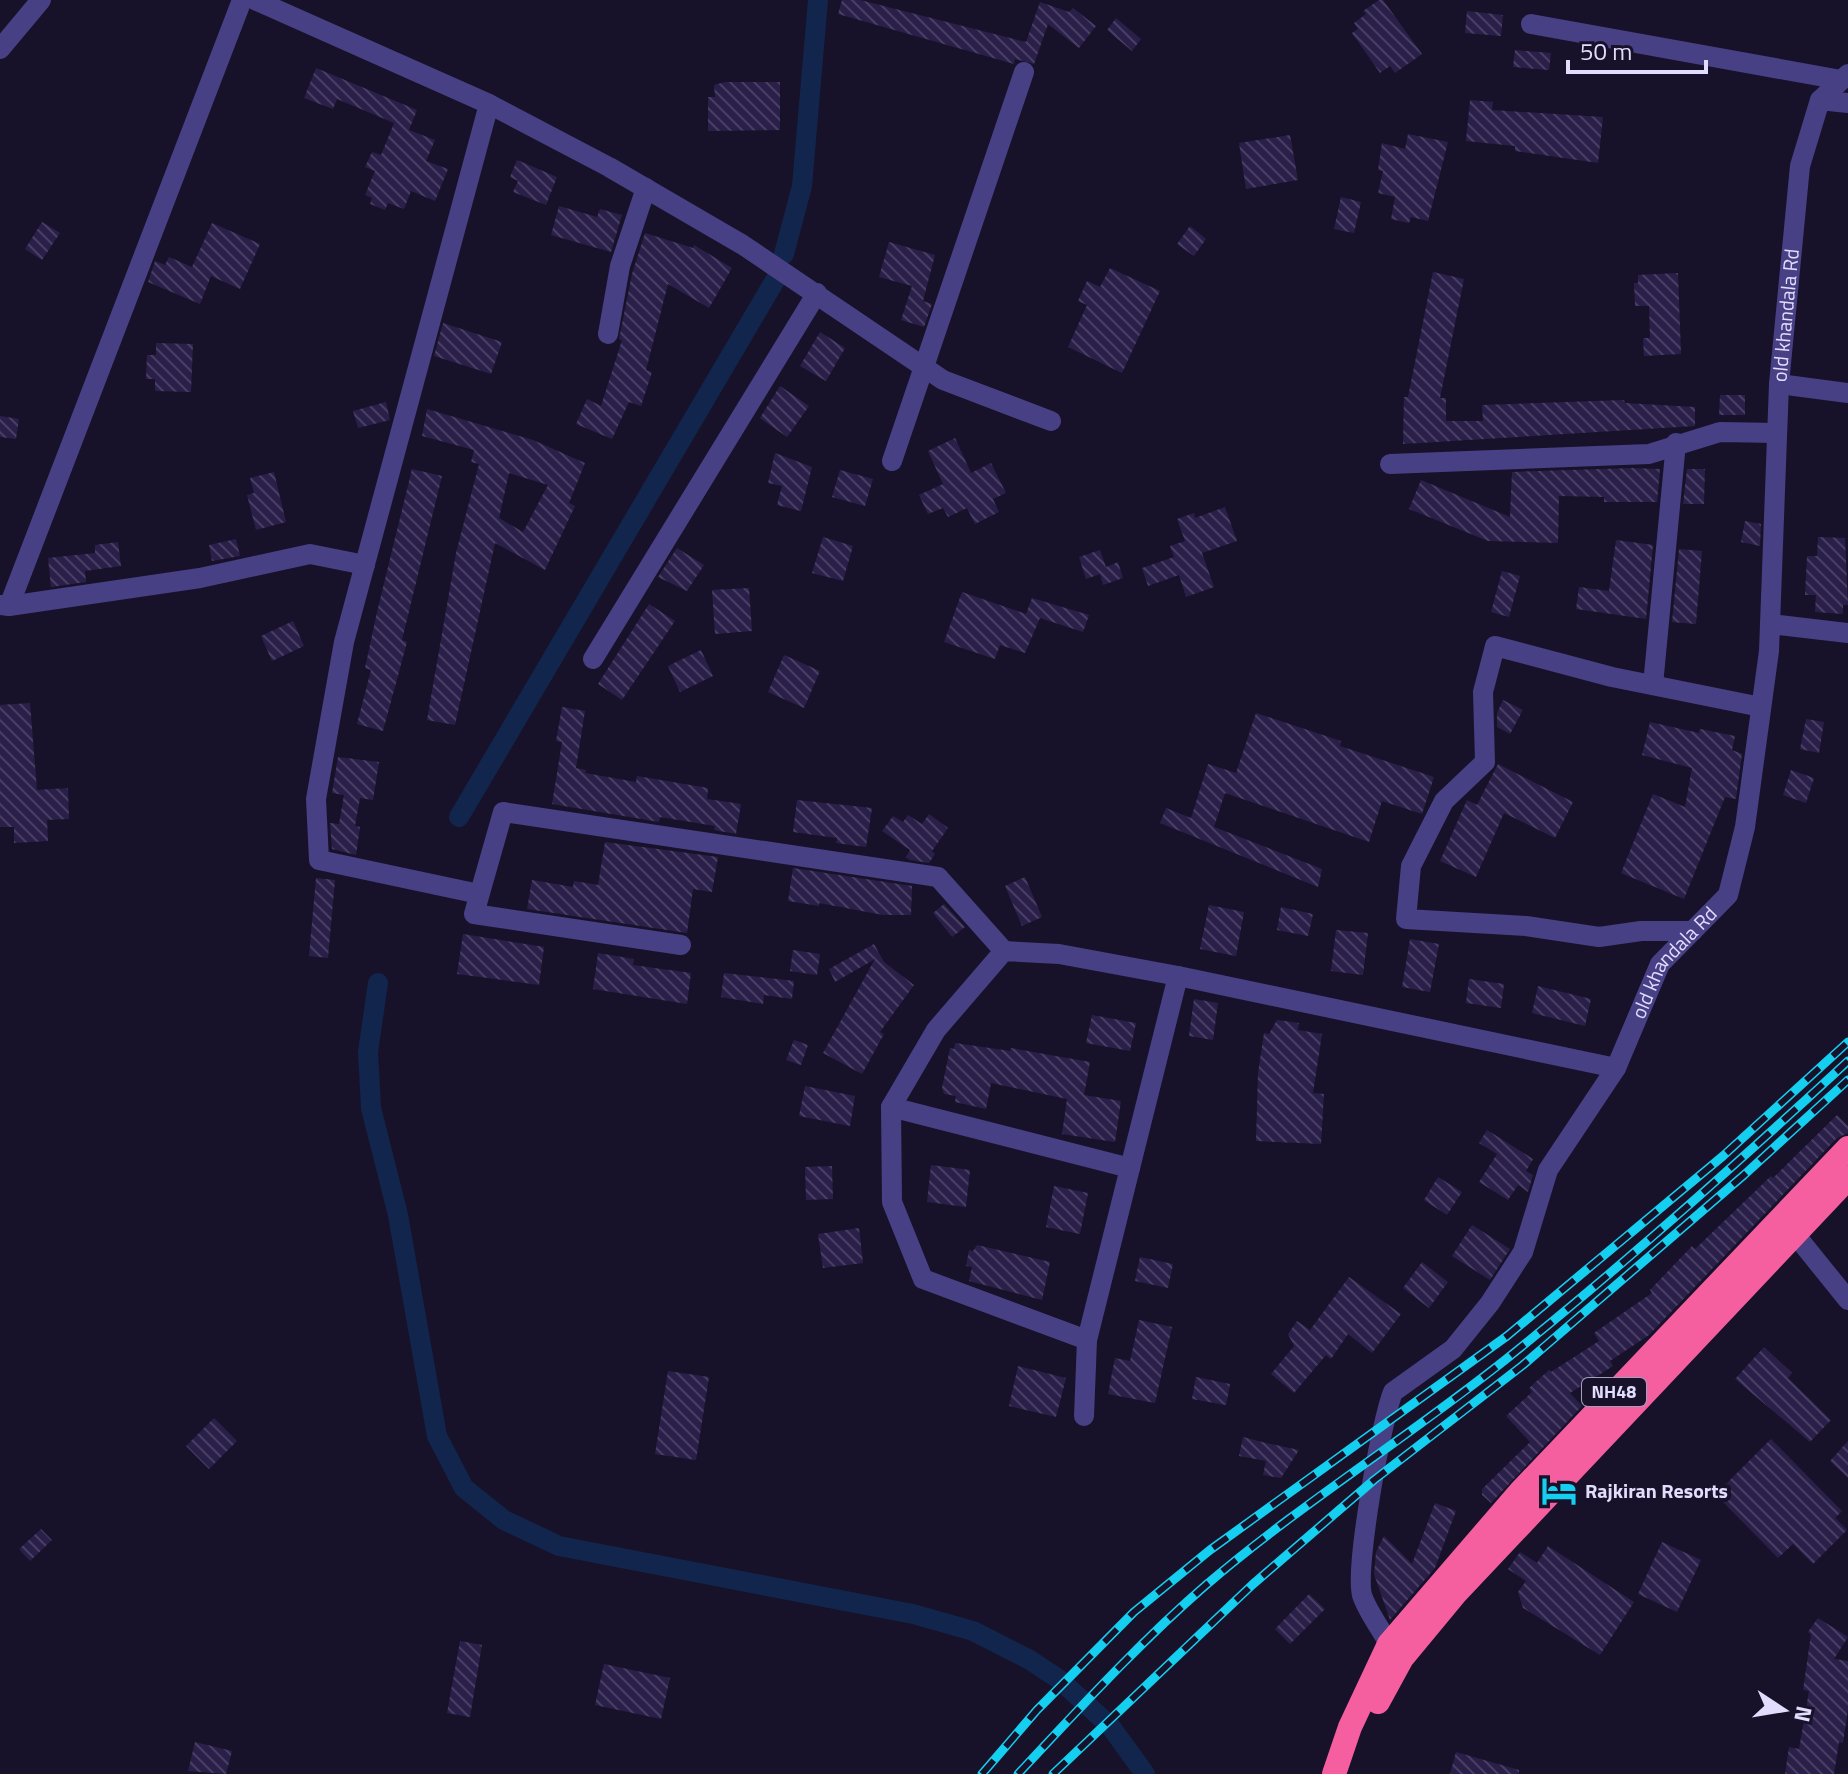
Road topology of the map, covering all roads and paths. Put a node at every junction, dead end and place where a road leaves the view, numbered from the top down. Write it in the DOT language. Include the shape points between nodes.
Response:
graph roads {
  1 [pos="41,0"];
  2 [pos="242,0"];
  3 [pos="255,0"];
  4 [pos="1531,24"];
  5 [pos="0,49"];
  6 [pos="1024,72"];
  7 [pos="1844,77"];
  8 [pos="1820,100"];
  9 [pos="1848,103"];
  10 [pos="489,104"];
  11 [pos="646,188"];
  12 [pos="817,293"];
  13 [pos="608,334"];
  14 [pos="923,366"];
  15 [pos="1779,384"];
  16 [pos="1848,393"];
  17 [pos="1051,421"];
  18 [pos="1777,433"];
  19 [pos="1676,443"];
  20 [pos="892,461"];
  21 [pos="1390,464"];
  22 [pos="365,565"];
  23 [pos="4,605"];
  24 [pos="1770,624"];
  25 [pos="1848,633"];
  26 [pos="593,659"];
  27 [pos="1653,685"];
  28 [pos="1761,707"];
  29 [pos="479,894"];
  30 [pos="1693,931"];
  31 [pos="681,945"];
  32 [pos="1004,951"];
  33 [pos="1178,976"];
  34 [pos="1616,1068"];
  35 [pos="891,1107"];
  36 [pos="1848,1148"];
  37 [pos="1130,1168"];
  38 [pos="1848,1178"];
  39 [pos="1794,1233"];
  40 [pos="1848,1300"];
  41 [pos="1087,1340"];
  42 [pos="1084,1416"];
  43 [pos="1389,1644"];
  44 [pos="1334,1774"];
  45 [pos="1349,1774"];
  1 -- 5 [label="street"];
  2 -- 23 [label="street"];
  3 -- 10 [label="street"];
  4 -- 7 [label="street"];
  6 -- 14 [label="street"];
  7 -- 8 [label="street, old khandala Rd"];
  8 -- 9 [label="street"];
  8 -- 15 [label="street, old khandala Rd" via="1800,166"];
  10 -- 11 [label="street"];
  10 -- 22 [label="street"];
  11 -- 12 [label="street"];
  11 -- 13 [label="street" via="620,266"];
  12 -- 14 [label="street"];
  12 -- 26 [label="street"];
  14 -- 17 [label="street" via="943,380"];
  14 -- 20 [label="street"];
  15 -- 16 [label="street"];
  15 -- 18 [label="street, old khandala Rd"];
  18 -- 19 [label="street" via="1720,432"];
  18 -- 24 [label="street, old khandala Rd"];
  19 -- 21 [label="street" via="1649,454"];
  19 -- 27 [label="street"];
  22 -- 23 [label="street" via="310,554 200,578"];
  22 -- 29 [label="street" via="344,642 316,799 319,860"];
  24 -- 25 [label="street"];
  24 -- 28 [label="street, old khandala Rd"];
  27 -- 28 [label="street"];
  27 -- 30 [label="street" via="1495,646 1483,692 1485,762 1444,801 1417,853 1406,919 1526,926 1599,937"];
  28 -- 30 [label="street, old khandala Rd" via="1745,827 1728,895"];
  29 -- 31 [label="street" via="474,914"];
  29 -- 32 [label="street" via="503,812 938,877"];
  30 -- 34 [label="street, old khandala Rd" via="1660,964"];
  32 -- 33 [label="street" via="1059,954"];
  32 -- 35 [label="street" via="936,1030"];
  33 -- 34 [label="street"];
  33 -- 37 [label="street"];
  34 -- 43 [label="street, old khandala Rd" via="1548,1170 1523,1252 1490,1303 1453,1349 1393,1392 1360,1576 1362,1596"];
  35 -- 37 [label="street"];
  35 -- 41 [label="street" via="892,1202 923,1279"];
  36 -- 43 [label="highway, NH48" via="1520,1492"];
  37 -- 41 [label="street"];
  38 -- 39 [label="highway, NH48"];
  39 -- 40 [label="street"];
  39 -- 45 [label="highway, NH48" via="1411,1647 1362,1731"];
  41 -- 42 [label="street"];
  43 -- 44 [label="highway, NH48"];
}
